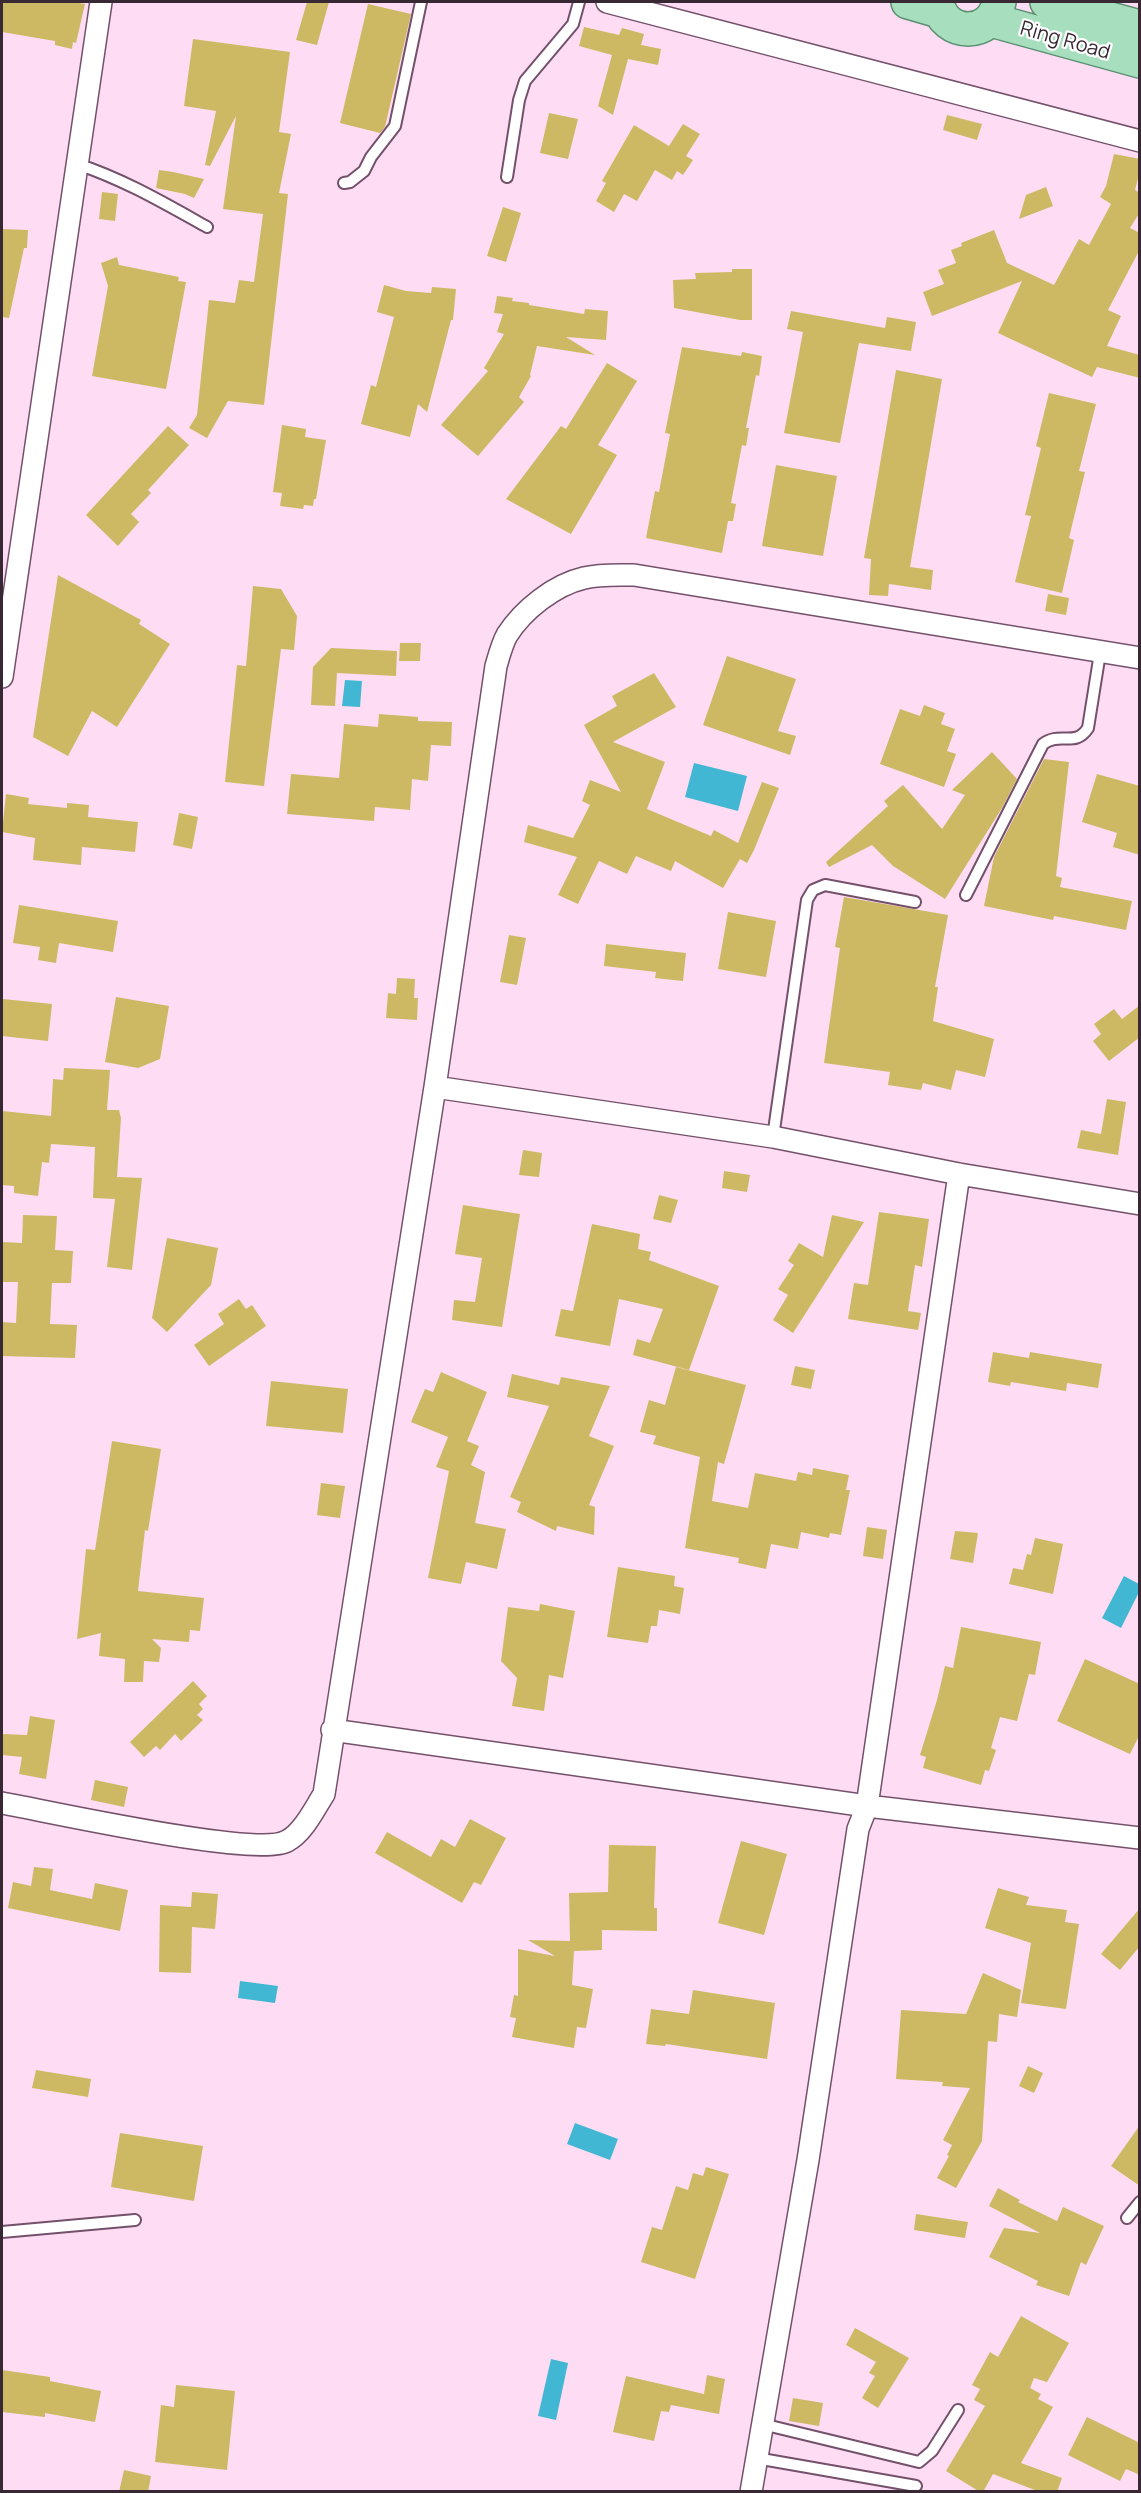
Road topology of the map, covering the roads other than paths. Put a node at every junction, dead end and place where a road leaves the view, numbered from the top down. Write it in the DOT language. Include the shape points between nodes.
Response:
graph roads {
  1 [pos="101,2"];
  2 [pos="421,2"];
  3 [pos="579,2"];
  4 [pos="607,2"];
  5 [pos="908,2"];
  6 [pos="1047,2"];
  7 [pos="938,6"];
  8 [pos="995,11"];
  9 [pos="1140,27"];
  10 [pos="1140,61"];
  11 [pos="1140,141"];
  12 [pos="77,164"];
  13 [pos="507,177"];
  14 [pos="344,183"];
  15 [pos="207,227"];
  16 [pos="5,627"];
  17 [pos="1100,653"];
  18 [pos="1140,658"];
  19 [pos="2,677"];
  20 [pos="966,895"];
  21 [pos="915,902"];
  22 [pos="435,1087"];
  23 [pos="773,1137"];
  24 [pos="959,1174"];
  25 [pos="1140,1204"];
  26 [pos="332,1730"];
  27 [pos="2,1803"];
  28 [pos="867,1806"];
  29 [pos="1140,1838"];
  30 [pos="1140,2202"];
  31 [pos="1127,2218"];
  32 [pos="135,2220"];
  33 [pos="2,2232"];
  34 [pos="958,2410"];
  35 [pos="762,2424"];
  36 [pos="756,2458"];
  37 [pos="916,2486"];
  38 [pos="751,2492"];
  1 -- 12 [label="street"];
  2 -- 14 [label="lane" via="395,126 364,171"];
  3 -- 13 [label="lane" via="573,24 525,81"];
  4 -- 11 [label="street"];
  5 -- 7 [label="main road, Ring Road"];
  6 -- 9 [label="main road, Ring Road"];
  7 -- 8 [label="main road, Ring Road" via="948,23 962,29 978,28"];
  8 -- 10 [label="main road, Ring Road"];
  12 -- 15 [label="lane" via="125,183"];
  12 -- 16 [label="street"];
  16 -- 19 [label="street"];
  17 -- 18 [label="street"];
  17 -- 20 [label="lane" via="1088,728 1076,739 1051,738 1043,744"];
  17 -- 22 [label="street" via="634,575 583,578 560,587 521,617 506,637 496,666"];
  21 -- 23 [label="lane" via="825,885 813,890 807,900"];
  22 -- 23 [label="street"];
  22 -- 26 [label="street"];
  23 -- 24 [label="street"];
  24 -- 25 [label="street"];
  24 -- 28 [label="street"];
  26 -- 27 [label="street" via="324,1794 308,1820 287,1841 264,1846 208,1840"];
  26 -- 28 [label="street"];
  28 -- 29 [label="street"];
  28 -- 35 [label="street" via="858,1829 808,2160"];
  30 -- 31 [label="lane"];
  32 -- 33 [label="lane"];
  34 -- 35 [label="lane" via="932,2451 919,2462"];
  35 -- 36 [label="street"];
  36 -- 37 [label="lane"];
  36 -- 38 [label="street"];
}
